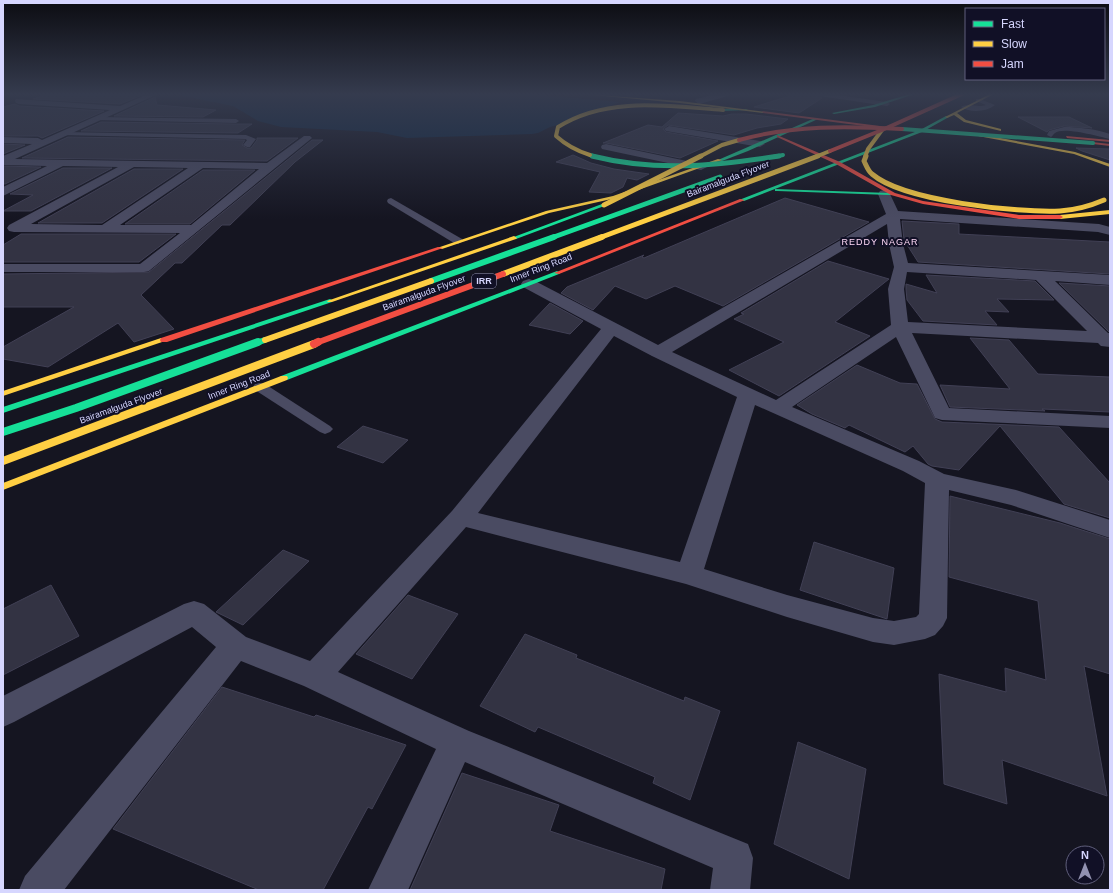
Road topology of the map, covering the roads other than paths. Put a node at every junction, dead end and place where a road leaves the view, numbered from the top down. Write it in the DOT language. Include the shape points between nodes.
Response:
graph roads {
  1 [pos="58,136"];
  2 [pos="165,136"];
  3 [pos="556,136"];
  4 [pos="709,136"];
  5 [pos="753,136"];
  6 [pos="778,136"];
  7 [pos="785,136"];
  8 [pos="867,136"];
  9 [pos="878,136"];
  10 [pos="909,136"];
  11 [pos="983,136"];
  12 [pos="989,136"];
  13 [pos="1003,136"];
  14 [pos="1055,136"];
  15 [pos="307,138"];
  16 [pos="3,140"];
  17 [pos="47,140"];
  18 [pos="818,142"];
  19 [pos="760,144"];
  20 [pos="1110,144"];
  21 [pos="247,145"];
  22 [pos="606,147"];
  23 [pos="783,155"];
  24 [pos="3,161"];
  25 [pos="62,163"];
  26 [pos="838,163"];
  27 [pos="131,164"];
  28 [pos="199,166"];
  29 [pos="270,166"];
  30 [pos="1110,166"];
  31 [pos="702,167"];
  32 [pos="766,190"];
  33 [pos="3,192"];
  34 [pos="889,194"];
  35 [pos="614,197"];
  36 [pos="1107,198"];
  37 [pos="391,201"];
  38 [pos="1110,212"];
  39 [pos="893,215"];
  40 [pos="686,223"];
  41 [pos="105,229"];
  42 [pos="194,229"];
  43 [pos="8,231"];
  44 [pos="1110,231"];
  45 [pos="458,241"];
  46 [pos="901,267"];
  47 [pos="3,268"];
  48 [pos="1040,275"];
  49 [pos="1110,280"];
  50 [pos="530,284"];
  51 [pos="612,327"];
  52 [pos="900,327"];
  53 [pos="1107,340"];
  54 [pos="658,352"];
  55 [pos="260,387"];
  56 [pos="3,394"];
  57 [pos="748,394"];
  58 [pos="777,408"];
  59 [pos="3,410"];
  60 [pos="1110,422"];
  61 [pos="325,429"];
  62 [pos="3,432"];
  63 [pos="3,461"];
  64 [pos="937,480"];
  65 [pos="3,487"];
  66 [pos="461,517"];
  67 [pos="1110,529"];
  68 [pos="689,574"];
  69 [pos="235,646"];
  70 [pos="315,676"];
  71 [pos="3,712"];
  72 [pos="457,742"];
  73 [pos="39,890"];
  74 [pos="388,890"];
  75 [pos="730,890"];
  1 -- 17 [label="street"];
  2 -- 21 [label="lane" via="246,137 252,139"];
  3 -- 23 [label="main road, bridge" via="566,145 585,154 614,161 650,165 694,167"];
  4 -- 19 [label="street"];
  5 -- 59 [label="main road, bridge" via="722,145 632,191 575,216 493,246"];
  6 -- 19 [label="main road"];
  7 -- 26 [label="main road"];
  8 -- 63 [label="main road, Bairamalguda Flyover / IRR, bridge" via="591,242"];
  9 -- 36 [label="main road, bridge" via="866,154 864,162 867,169 884,181 913,193 977,206 1045,211 1082,208"];
  10 -- 26 [label="main road, Inner Ring Road"];
  11 -- 30 [label="main road" via="1075,153"];
  12 -- 20 [label="main road"];
  13 -- 20 [label="main road, bridge"];
  14 -- 20 [label="main road"];
  15 -- 29 [label="street"];
  16 -- 17 [label="street"];
  17 -- 24 [label="street"];
  18 -- 23 [label="main road, Bairamalguda Flyover / IRR"];
  19 -- 31 [label="main road"];
  22 -- 31 [label="street"];
  23 -- 62 [label="main road, Bairamalguda Flyover / IRR, bridge"];
  24 -- 25 [label="street"];
  25 -- 27 [label="street"];
  25 -- 33 [label="street"];
  26 -- 32 [label="main road, Inner Ring Road"];
  26 -- 34 [label="main road"];
  27 -- 28 [label="street"];
  27 -- 43 [label="street"];
  28 -- 29 [label="street"];
  28 -- 41 [label="street"];
  29 -- 42 [label="street"];
  31 -- 35 [label="main road"];
  32 -- 34 [label="main road"];
  32 -- 40 [label="main road, Inner Ring Road"];
  34 -- 38 [label="main road" via="1019,217 1064,217"];
  34 -- 39 [label="street"];
  35 -- 40 [label="main road"];
  35 -- 45 [label="main road" via="548,212"];
  37 -- 45 [label="lane"];
  39 -- 44 [label="street"];
  39 -- 46 [label="street"];
  39 -- 54 [label="street"];
  40 -- 50 [label="main road, Inner Ring Road"];
  41 -- 42 [label="street"];
  41 -- 43 [label="street"];
  42 -- 47 [label="street" via="144,268"];
  45 -- 56 [label="main road"];
  46 -- 48 [label="street"];
  46 -- 52 [label="street" via="896,289"];
  48 -- 49 [label="street"];
  48 -- 53 [label="street"];
  50 -- 51 [label="street"];
  50 -- 55 [label="main road, Inner Ring Road"];
  51 -- 54 [label="street"];
  51 -- 66 [label="street"];
  52 -- 53 [label="street"];
  52 -- 58 [label="street"];
  52 -- 60 [label="street" via="942,414"];
  54 -- 57 [label="street"];
  55 -- 61 [label="lane"];
  55 -- 65 [label="main road, Inner Ring Road"];
  57 -- 58 [label="street"];
  57 -- 68 [label="street"];
  58 -- 64 [label="street" via="911,466"];
  64 -- 67 [label="street" via="1016,498"];
  64 -- 68 [label="street" via="933,618 925,627 894,633 873,630 787,606"];
  66 -- 68 [label="street"];
  66 -- 70 [label="street"];
  69 -- 70 [label="street"];
  69 -- 71 [label="street" via="194,612"];
  69 -- 73 [label="street"];
  70 -- 72 [label="street"];
  72 -- 74 [label="street"];
  72 -- 75 [label="street" via="734,858"];
}
